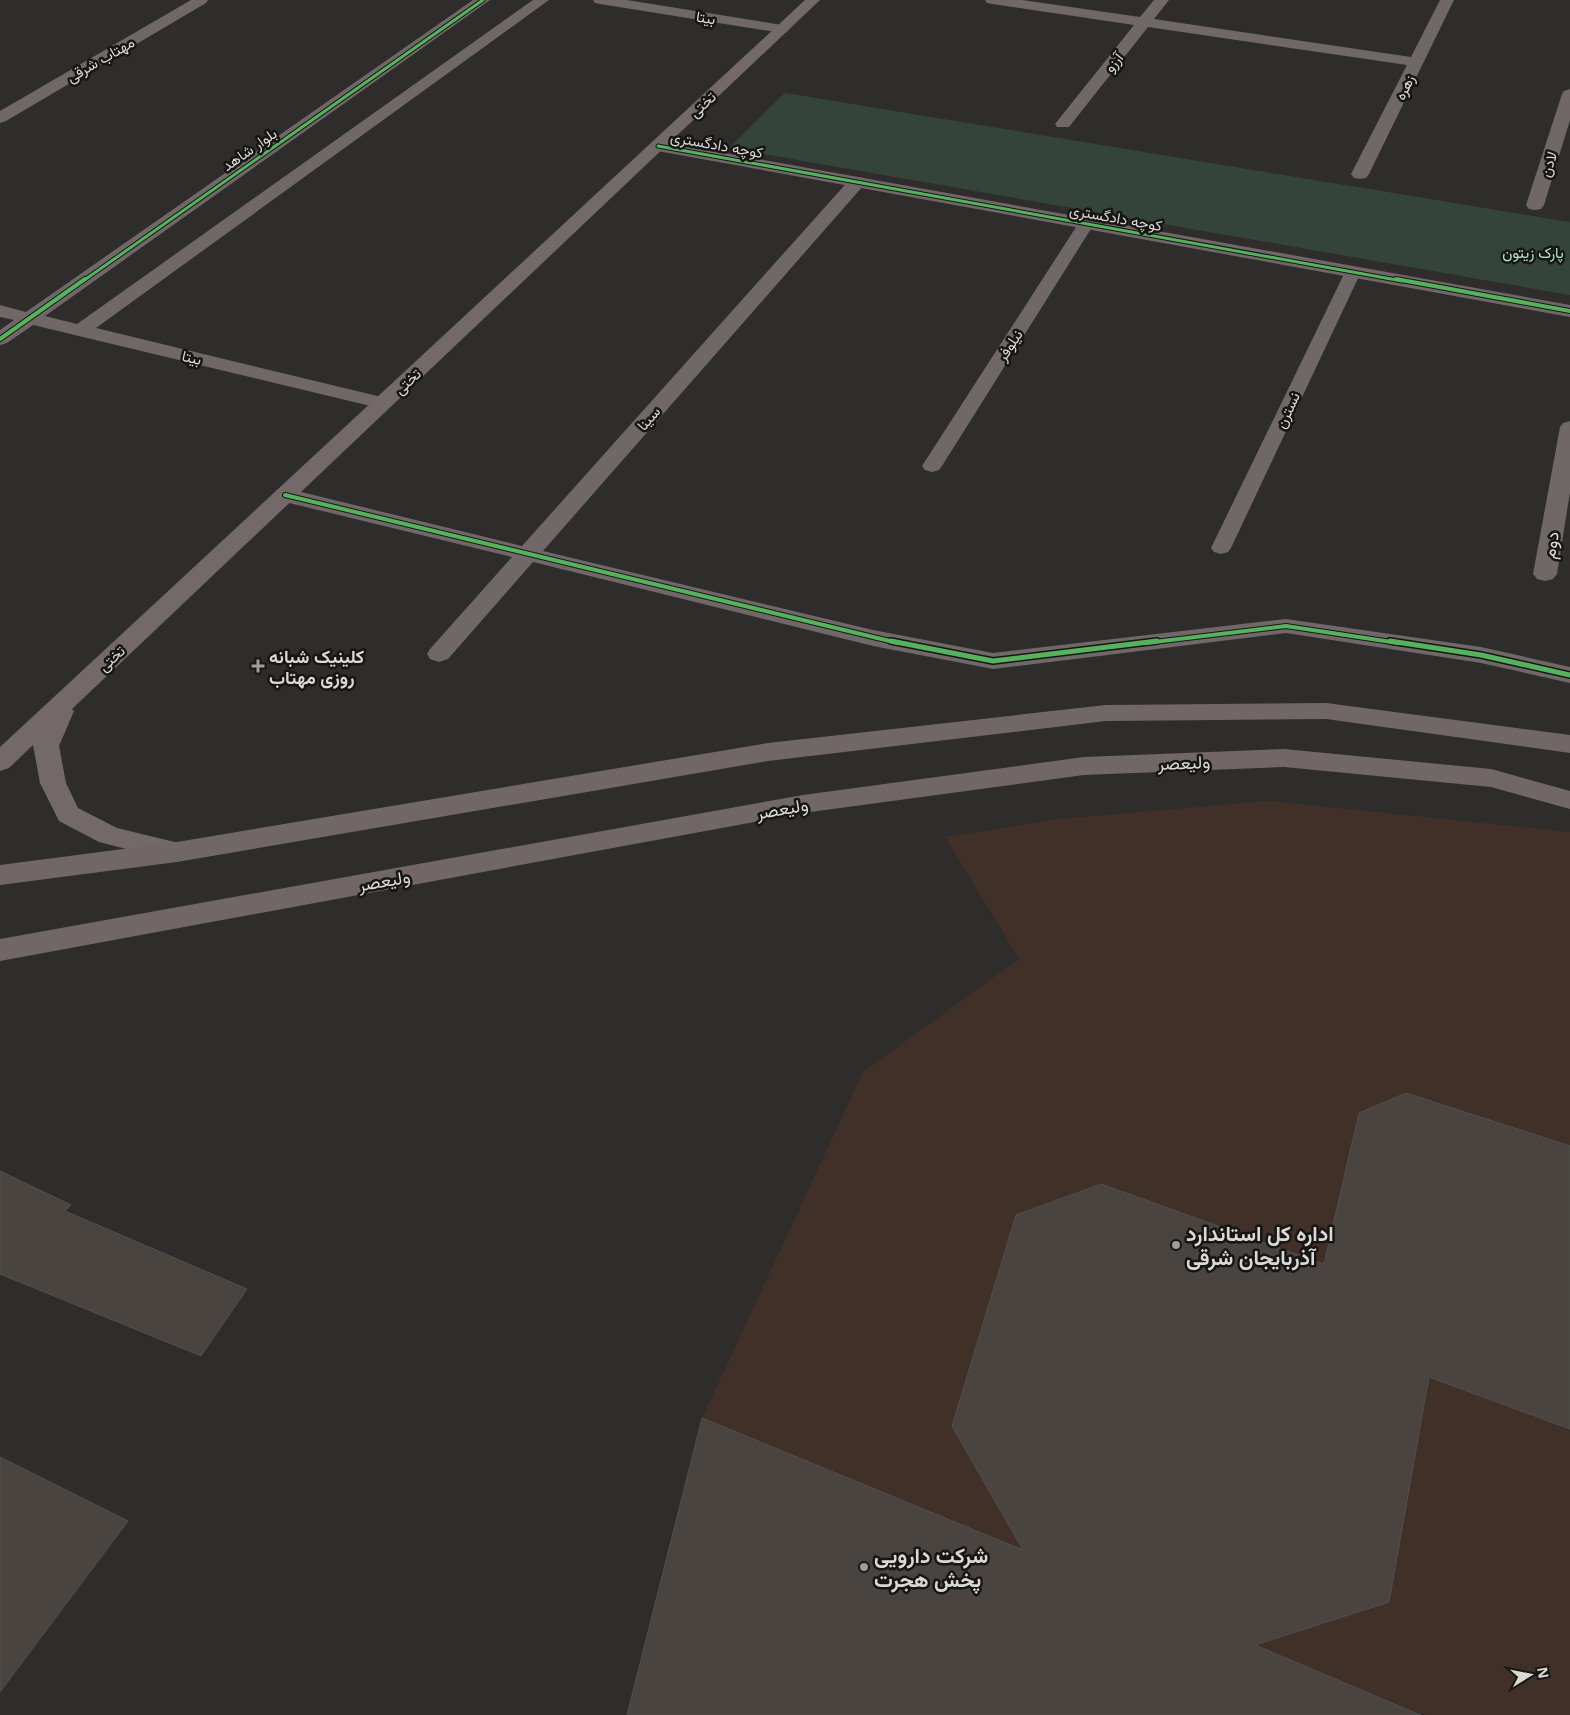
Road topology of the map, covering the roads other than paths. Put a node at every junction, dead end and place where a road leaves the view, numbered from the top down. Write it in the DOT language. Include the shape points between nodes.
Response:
graph roads {
  1 [pos="201,0"];
  2 [pos="483,0"];
  3 [pos="542,0"];
  4 [pos="600,0"];
  5 [pos="814,0"];
  6 [pos="992,0"];
  7 [pos="1162,0"];
  8 [pos="1447,0"];
  9 [pos="1144,22"];
  10 [pos="782,29"];
  11 [pos="1416,62"];
  12 [pos="1570,94"];
  13 [pos="0,118"];
  14 [pos="1063,124"];
  15 [pos="658,146"];
  16 [pos="1360,174"];
  17 [pos="856,182"];
  18 [pos="1535,205"];
  19 [pos="1086,224"];
  20 [pos="1353,272"];
  21 [pos="0,311"];
  22 [pos="1570,311"];
  23 [pos="31,318"];
  24 [pos="81,330"];
  25 [pos="0,339"];
  26 [pos="383,403"];
  27 [pos="1570,427"];
  28 [pos="932,466"];
  29 [pos="285,495"];
  30 [pos="1221,548"];
  31 [pos="526,555"];
  32 [pos="1546,574"];
  33 [pos="439,654"];
  34 [pos="1570,675"];
  35 [pos="65,701"];
  36 [pos="1570,744"];
  37 [pos="0,762"];
  38 [pos="1570,800"];
  39 [pos="177,852"];
  40 [pos="0,875"];
  41 [pos="0,950"];
  1 -- 13 [label="street, مهتاب شرقی"];
  2 -- 23 [label="street, بلوار شاهد"];
  3 -- 24 [label="street"];
  4 -- 10 [label="street, بیتا"];
  5 -- 10 [label="main road, تختى"];
  6 -- 9 [label="street"];
  7 -- 9 [label="street, آرزو"];
  8 -- 11 [label="street, زهره"];
  9 -- 11 [label="street"];
  9 -- 14 [label="street, آرزو"];
  10 -- 15 [label="main road, تختى"];
  11 -- 16 [label="street, زهره"];
  12 -- 18 [label="street, لادن"];
  15 -- 17 [label="street, کوچه دادگستری"];
  15 -- 26 [label="main road, تختى"];
  17 -- 19 [label="street, کوچه دادگستری"];
  17 -- 31 [label="street, سینا"];
  19 -- 20 [label="street, کوچه دادگستری"];
  19 -- 28 [label="lane, نیلوفر"];
  20 -- 22 [label="street, کوچه دادگستری"];
  20 -- 30 [label="lane, نسترن"];
  21 -- 23 [label="street, بیتا"];
  23 -- 24 [label="street, بیتا"];
  23 -- 25 [label="street, بلوار شاهد"];
  24 -- 26 [label="street, بیتا"];
  26 -- 29 [label="main road, تختى"];
  27 -- 32 [label="street, دوم"];
  29 -- 31 [label="street"];
  29 -- 35 [label="main road, تختى"];
  31 -- 33 [label="street, سینا"];
  31 -- 34 [label="street" via="873,638 993,661 1286,626 1481,655"];
  35 -- 37 [label="main road, تختى"];
  35 -- 39 [label="main road" via="46,746 53,783 68,814 110,835"];
  36 -- 39 [label="main road" via="1326,711 1106,712 768,752"];
  38 -- 41 [label="main road, ولیعصر" via="1491,778 1284,758 1084,766 802,804"];
  39 -- 40 [label="main road"];
}
